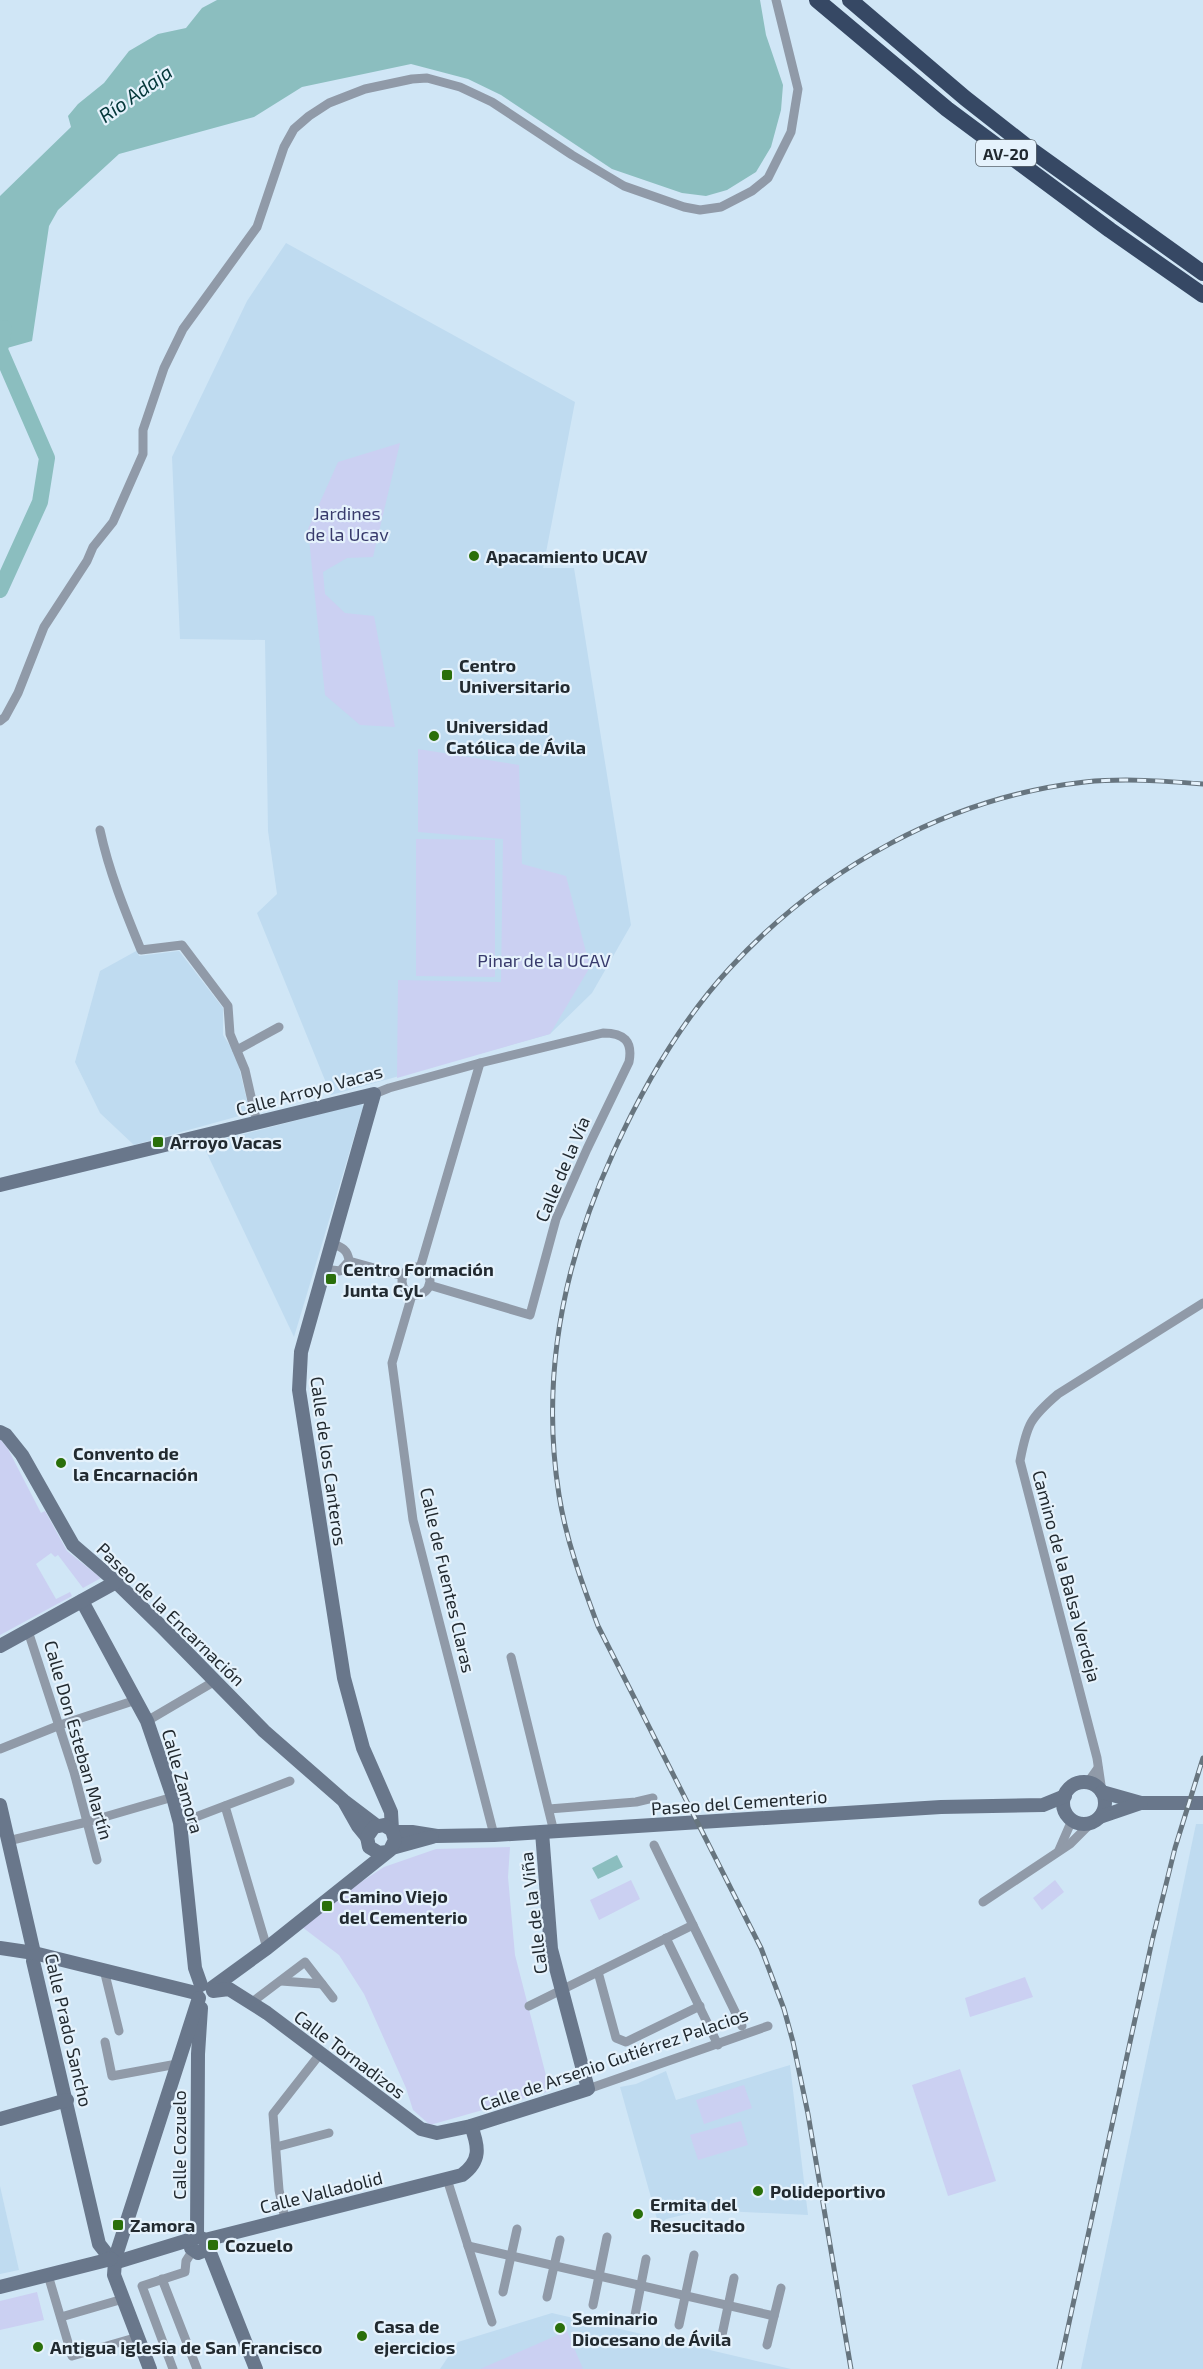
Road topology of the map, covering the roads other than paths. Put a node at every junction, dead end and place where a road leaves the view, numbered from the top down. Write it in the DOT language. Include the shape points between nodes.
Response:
graph roads {
  1 [pos="776,0"];
  2 [pos="817,0"];
  3 [pos="850,0"];
  4 [pos="1203,273"];
  5 [pos="1203,295"];
  6 [pos="0,721"];
  7 [pos="100,830"];
  8 [pos="279,1027"];
  9 [pos="626,1040"];
  10 [pos="237,1050"];
  11 [pos="480,1063"];
  12 [pos="374,1094"];
  13 [pos="257,1123"];
  14 [pos="0,1185"];
  15 [pos="331,1243"];
  16 [pos="349,1262"];
  17 [pos="420,1268"];
  18 [pos="324,1269"];
  19 [pos="403,1276"];
  20 [pos="429,1286"];
  21 [pos="412,1295"];
  22 [pos="1203,1303"];
  23 [pos="0,1432"];
  24 [pos="116,1582"];
  25 [pos="82,1601"];
  26 [pos="28,1631"];
  27 [pos="0,1646"];
  28 [pos="511,1657"];
  29 [pos="215,1681"];
  30 [pos="136,1700"];
  31 [pos="147,1721"];
  32 [pos="60,1725"];
  33 [pos="0,1749"];
  34 [pos="1098,1768"];
  35 [pos="290,1781"];
  36 [pos="1088,1782"];
  37 [pos="1102,1792"];
  38 [pos="1065,1796"];
  39 [pos="172,1797"];
  40 [pos="653,1798"];
  41 [pos="344,1801"];
  42 [pos="1142,1803"];
  43 [pos="1203,1803"];
  44 [pos="0,1805"];
  45 [pos="1043,1805"];
  46 [pos="225,1806"];
  47 [pos="549,1809"];
  48 [pos="1069,1816"];
  49 [pos="1096,1819"];
  50 [pos="87,1822"];
  51 [pos="180,1823"];
  52 [pos="386,1828"];
  53 [pos="548,1832"];
  54 [pos="494,1835"];
  55 [pos="437,1836"];
  56 [pos="8,1841"];
  57 [pos="369,1843"];
  58 [pos="654,1845"];
  59 [pos="390,1850"];
  60 [pos="1058,1852"];
  61 [pos="97,1860"];
  62 [pos="362,1872"];
  63 [pos="983,1902"];
  64 [pos="693,1925"];
  65 [pos="666,1938"];
  66 [pos="0,1948"];
  67 [pos="267,1948"];
  68 [pos="33,1953"];
  69 [pos="104,1970"];
  70 [pos="598,1972"];
  71 [pos="280,1981"];
  72 [pos="322,1984"];
  73 [pos="561,1990"];
  74 [pos="204,1992"];
  75 [pos="333,1998"];
  76 [pos="251,2003"];
  77 [pos="529,2006"];
  78 [pos="700,2006"];
  79 [pos="742,2026"];
  80 [pos="768,2026"];
  81 [pos="119,2031"];
  82 [pos="105,2042"];
  83 [pos="718,2045"];
  84 [pos="182,2050"];
  85 [pos="198,2054"];
  86 [pos="320,2054"];
  87 [pos="177,2064"];
  88 [pos="588,2089"];
  89 [pos="67,2100"];
  90 [pos="0,2119"];
  91 [pos="471,2126"];
  92 [pos="329,2133"];
  93 [pos="276,2147"];
  94 [pos="447,2179"];
  95 [pos="285,2219"];
  96 [pos="517,2229"];
  97 [pos="607,2237"];
  98 [pos="560,2240"];
  99 [pos="198,2244"];
  100 [pos="468,2246"];
  101 [pos="694,2255"];
  102 [pos="511,2256"];
  103 [pos="118,2258"];
  104 [pos="646,2259"];
  105 [pos="554,2266"];
  106 [pos="48,2275"];
  107 [pos="598,2276"];
  108 [pos="734,2278"];
  109 [pos="162,2279"];
  110 [pos="642,2286"];
  111 [pos="0,2287"];
  112 [pos="781,2288"];
  113 [pos="503,2292"];
  114 [pos="685,2296"];
  115 [pos="547,2297"];
  116 [pos="123,2299"];
  117 [pos="593,2305"];
  118 [pos="729,2306"];
  119 [pos="635,2315"];
  120 [pos="774,2316"];
  121 [pos="61,2317"];
  122 [pos="492,2322"];
  123 [pos="679,2325"];
  124 [pos="722,2335"];
  125 [pos="138,2337"];
  126 [pos="767,2345"];
  127 [pos="150,2369"];
  128 [pos="173,2369"];
  129 [pos="197,2369"];
  130 [pos="256,2369"];
  1 -- 6 [label="street" via="798,89 791,132 768,178 721,207 684,207 624,186 492,102 428,78 365,88 329,103 294,129 257,227 183,329 164,368 143,430 142,454 113,522 44,627 18,693"];
  2 -- 5 [label="highway, AV-20" via="947,109"];
  3 -- 4 [label="highway, AV-20" via="1030,149"];
  7 -- 10 [label="street" via="141,950 182,945 228,1006 230,1034"];
  8 -- 10 [label="street"];
  9 -- 11 [label="street, Calle Arroyo Vacas" via="616,1033 603,1033"];
  9 -- 20 [label="street, Calle de la Vía" via="631,1050 629,1062 556,1218 530,1315"];
  10 -- 13 [label="street"];
  11 -- 12 [label="street, Calle Arroyo Vacas"];
  11 -- 17 [label="street"];
  12 -- 13 [label="street, Calle Arroyo Vacas"];
  12 -- 15 [label="street, Calle de los Canteros"];
  13 -- 14 [label="street, Calle Arroyo Vacas"];
  15 -- 16 [label="street" via="345,1249"];
  15 -- 18 [label="street, Calle de los Canteros"];
  16 -- 18 [label="street" via="340,1271"];
  16 -- 19 [label="street"];
  17 -- 19 [label="street" via="408,1270"];
  17 -- 20 [label="street" via="427,1273"];
  18 -- 52 [label="street, Calle de los Canteros" via="301,1352 298,1390 344,1678 363,1748 391,1812"];
  19 -- 21 [label="street" via="405,1289"];
  20 -- 21 [label="street"];
  21 -- 54 [label="street, Calle de Fuentes Claras" via="392,1363 413,1520"];
  22 -- 34 [label="street, Camino de la Balsa Verdeja" via="1058,1394 1038,1411 1026,1431 1020,1461"];
  23 -- 24 [label="street, Paseo de la Encarnación" via="22,1455 73,1545"];
  24 -- 25 [label="street"];
  24 -- 29 [label="street, Paseo de la Encarnación"];
  25 -- 26 [label="street"];
  25 -- 30 [label="street, Calle Zamora"];
  26 -- 27 [label="street"];
  26 -- 32 [label="street, Calle Don Esteban Martín"];
  28 -- 47 [label="street"];
  29 -- 31 [label="street"];
  29 -- 41 [label="street, Paseo de la Encarnación" via="264,1731"];
  30 -- 31 [label="street, Calle Zamora"];
  30 -- 32 [label="street"];
  31 -- 39 [label="street, Calle Zamora"];
  32 -- 33 [label="street"];
  32 -- 50 [label="street, Calle Don Esteban Martín"];
  34 -- 36 [label="street"];
  34 -- 37 [label="street, Camino de la Balsa Verdeja"];
  35 -- 46 [label="street"];
  36 -- 37 [label="street"];
  36 -- 38 [label="street" via="1074,1785"];
  37 -- 42 [label="street"];
  37 -- 49 [label="street" via="1105,1805"];
  38 -- 45 [label="street, Paseo del Cementerio"];
  38 -- 48 [label="street"];
  39 -- 50 [label="street"];
  39 -- 51 [label="street, Calle Zamora"];
  40 -- 47 [label="street"];
  41 -- 52 [label="street, Paseo de la Encarnación"];
  41 -- 57 [label="street, Paseo de la Encarnación"];
  42 -- 43 [label="street"];
  42 -- 49 [label="street"];
  44 -- 56 [label="street, Calle Prado Sancho"];
  45 -- 48 [label="street, Paseo del Cementerio"];
  45 -- 53 [label="street, Paseo del Cementerio" via="941,1807"];
  46 -- 51 [label="street"];
  46 -- 67 [label="street"];
  47 -- 53 [label="street"];
  48 -- 49 [label="street" via="1080,1823"];
  48 -- 60 [label="street"];
  49 -- 60 [label="street"];
  50 -- 56 [label="street"];
  50 -- 61 [label="street, Calle Don Esteban Martín"];
  51 -- 74 [label="street, Calle Zamora" via="195,1968"];
  52 -- 55 [label="street, Paseo del Cementerio"];
  52 -- 57 [label="street" via="371,1830"];
  52 -- 59 [label="street" via="395,1840"];
  53 -- 54 [label="street, Paseo del Cementerio"];
  53 -- 73 [label="street, Calle de la Viña" via="551,1949"];
  54 -- 55 [label="street, Paseo del Cementerio"];
  55 -- 59 [label="street, Paseo del Cementerio"];
  56 -- 68 [label="street, Calle Prado Sancho"];
  57 -- 59 [label="street" via="379,1853"];
  57 -- 62 [label="street, Paseo del Cementerio"];
  58 -- 64 [label="street"];
  59 -- 62 [label="street, Paseo del Cementerio"];
  60 -- 63 [label="street"];
  62 -- 67 [label="street, Paseo del Cementerio"];
  64 -- 65 [label="street, Calle de la Viña"];
  64 -- 79 [label="street"];
  65 -- 70 [label="street, Calle de la Viña"];
  65 -- 78 [label="street"];
  66 -- 68 [label="street, Calle Tornadizos"];
  67 -- 74 [label="street, Paseo del Cementerio"];
  68 -- 69 [label="street, Calle Tornadizos"];
  68 -- 89 [label="street, Calle Prado Sancho"];
  69 -- 74 [label="street, Calle Tornadizos"];
  69 -- 81 [label="street"];
  70 -- 73 [label="street, Calle de la Viña"];
  70 -- 78 [label="street" via="616,2038 626,2042"];
  71 -- 72 [label="street"];
  71 -- 72 [label="street" via="306,1962"];
  71 -- 76 [label="street"];
  72 -- 75 [label="street"];
  73 -- 77 [label="street, Calle de la Viña"];
  73 -- 88 [label="street, Calle de la Viña"];
  74 -- 76 [label="street, Calle Tornadizos" via="229,1989"];
  74 -- 84 [label="street"];
  74 -- 85 [label="street, Calle Cozuelo"];
  76 -- 86 [label="street, Calle Tornadizos"];
  78 -- 83 [label="street"];
  80 -- 83 [label="street, Calle de Arsenio Gutiérrez Palacios"];
  82 -- 87 [label="street" via="112,2076"];
  83 -- 88 [label="street, Calle de Arsenio Gutiérrez Palacios"];
  84 -- 85 [label="street"];
  84 -- 87 [label="street"];
  85 -- 99 [label="street, Calle Cozuelo"];
  86 -- 91 [label="street, Calle Tornadizos" via="421,2129 437,2133"];
  86 -- 93 [label="street" via="273,2114"];
  87 -- 103 [label="street"];
  88 -- 91 [label="street, Calle de Arsenio Gutiérrez Palacios"];
  89 -- 90 [label="street"];
  89 -- 103 [label="street, Calle Prado Sancho" via="99,2244"];
  91 -- 94 [label="street, Calle Valladolid" via="477,2154 473,2167"];
  92 -- 93 [label="street"];
  93 -- 95 [label="street"];
  94 -- 95 [label="street, Calle Valladolid"];
  94 -- 100 [label="street"];
  95 -- 99 [label="street, Calle Valladolid"];
  96 -- 102 [label="street"];
  97 -- 107 [label="street"];
  98 -- 105 [label="street"];
  99 -- 103 [label="street, Calle Valladolid"];
  99 -- 109 [label="street" via="186,2261 185,2272"];
  99 -- 130 [label="street" via="213,2264"];
  100 -- 102 [label="street"];
  100 -- 122 [label="street"];
  101 -- 114 [label="street"];
  102 -- 105 [label="street"];
  102 -- 113 [label="street"];
  103 -- 106 [label="street, Calle Valladolid"];
  103 -- 116 [label="street" via="114,2275"];
  104 -- 110 [label="street"];
  105 -- 107 [label="street"];
  105 -- 115 [label="street"];
  106 -- 111 [label="street, Calle Valladolid"];
  106 -- 121 [label="street"];
  107 -- 110 [label="street"];
  107 -- 117 [label="street"];
  108 -- 118 [label="street"];
  109 -- 128 [label="street" via="142,2286"];
  109 -- 129 [label="street"];
  110 -- 114 [label="street"];
  110 -- 119 [label="street"];
  112 -- 120 [label="street"];
  114 -- 118 [label="street"];
  114 -- 123 [label="street"];
  116 -- 121 [label="street"];
  116 -- 125 [label="street"];
  118 -- 120 [label="street"];
  118 -- 124 [label="street"];
  120 -- 126 [label="street"];
  121 -- 125 [label="street" via="72,2356"];
  125 -- 127 [label="street"];
}
